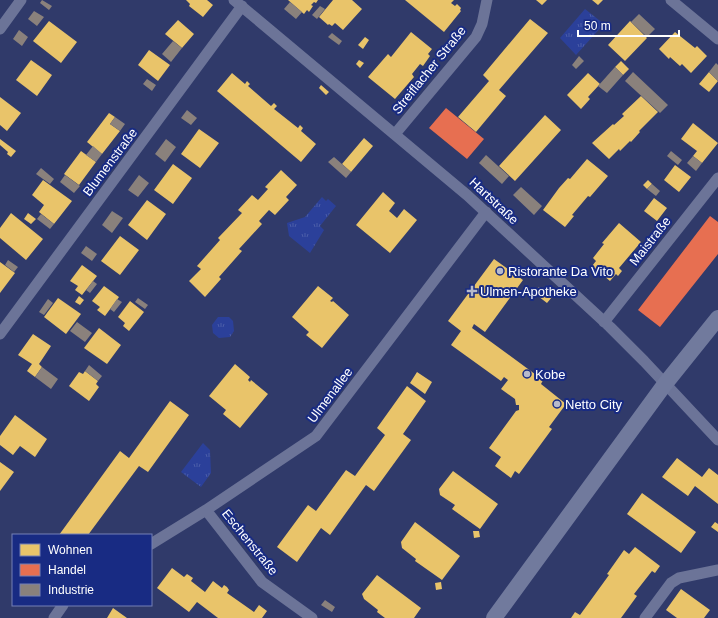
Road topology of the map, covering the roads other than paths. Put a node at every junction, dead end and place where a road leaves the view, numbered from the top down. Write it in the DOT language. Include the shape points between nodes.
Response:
graph roads {
  1 [pos="21,0"];
  2 [pos="476,0"];
  3 [pos="671,0"];
  4 [pos="238,3"];
  5 [pos="486,4"];
  6 [pos="0,29"];
  7 [pos="718,39"];
  8 [pos="395,134"];
  9 [pos="718,178"];
  10 [pos="486,212"];
  11 [pos="718,318"];
  12 [pos="604,322"];
  13 [pos="0,334"];
  14 [pos="665,384"];
  15 [pos="718,440"];
  16 [pos="206,510"];
  17 [pos="152,543"];
  18 [pos="718,570"];
  19 [pos="63,606"];
  20 [pos="54,618"];
  21 [pos="312,618"];
  22 [pos="494,618"];
  23 [pos="645,618"];
  1 -- 6 [label="street"];
  2 -- 5 [label="street"];
  3 -- 7 [label="street"];
  4 -- 8 [label="street, Hartstraße"];
  4 -- 13 [label="street, Blumenstraße"];
  5 -- 8 [label="street, Streiflacher Straße" via="476,37"];
  8 -- 10 [label="street, Hartstraße"];
  9 -- 12 [label="street, Maistraße"];
  10 -- 12 [label="street, Hartstraße"];
  10 -- 16 [label="street, Ulmenallee" via="316,436"];
  11 -- 14 [label="main road"];
  12 -- 14 [label="street, Hartstraße"];
  14 -- 15 [label="street, Hartstraße"];
  14 -- 22 [label="main road"];
  16 -- 17 [label="street, Ulmenallee"];
  16 -- 21 [label="street, Eschenstraße" via="262,582"];
  18 -- 23 [label="street" via="670,583"];
  19 -- 20 [label="street"];
}
